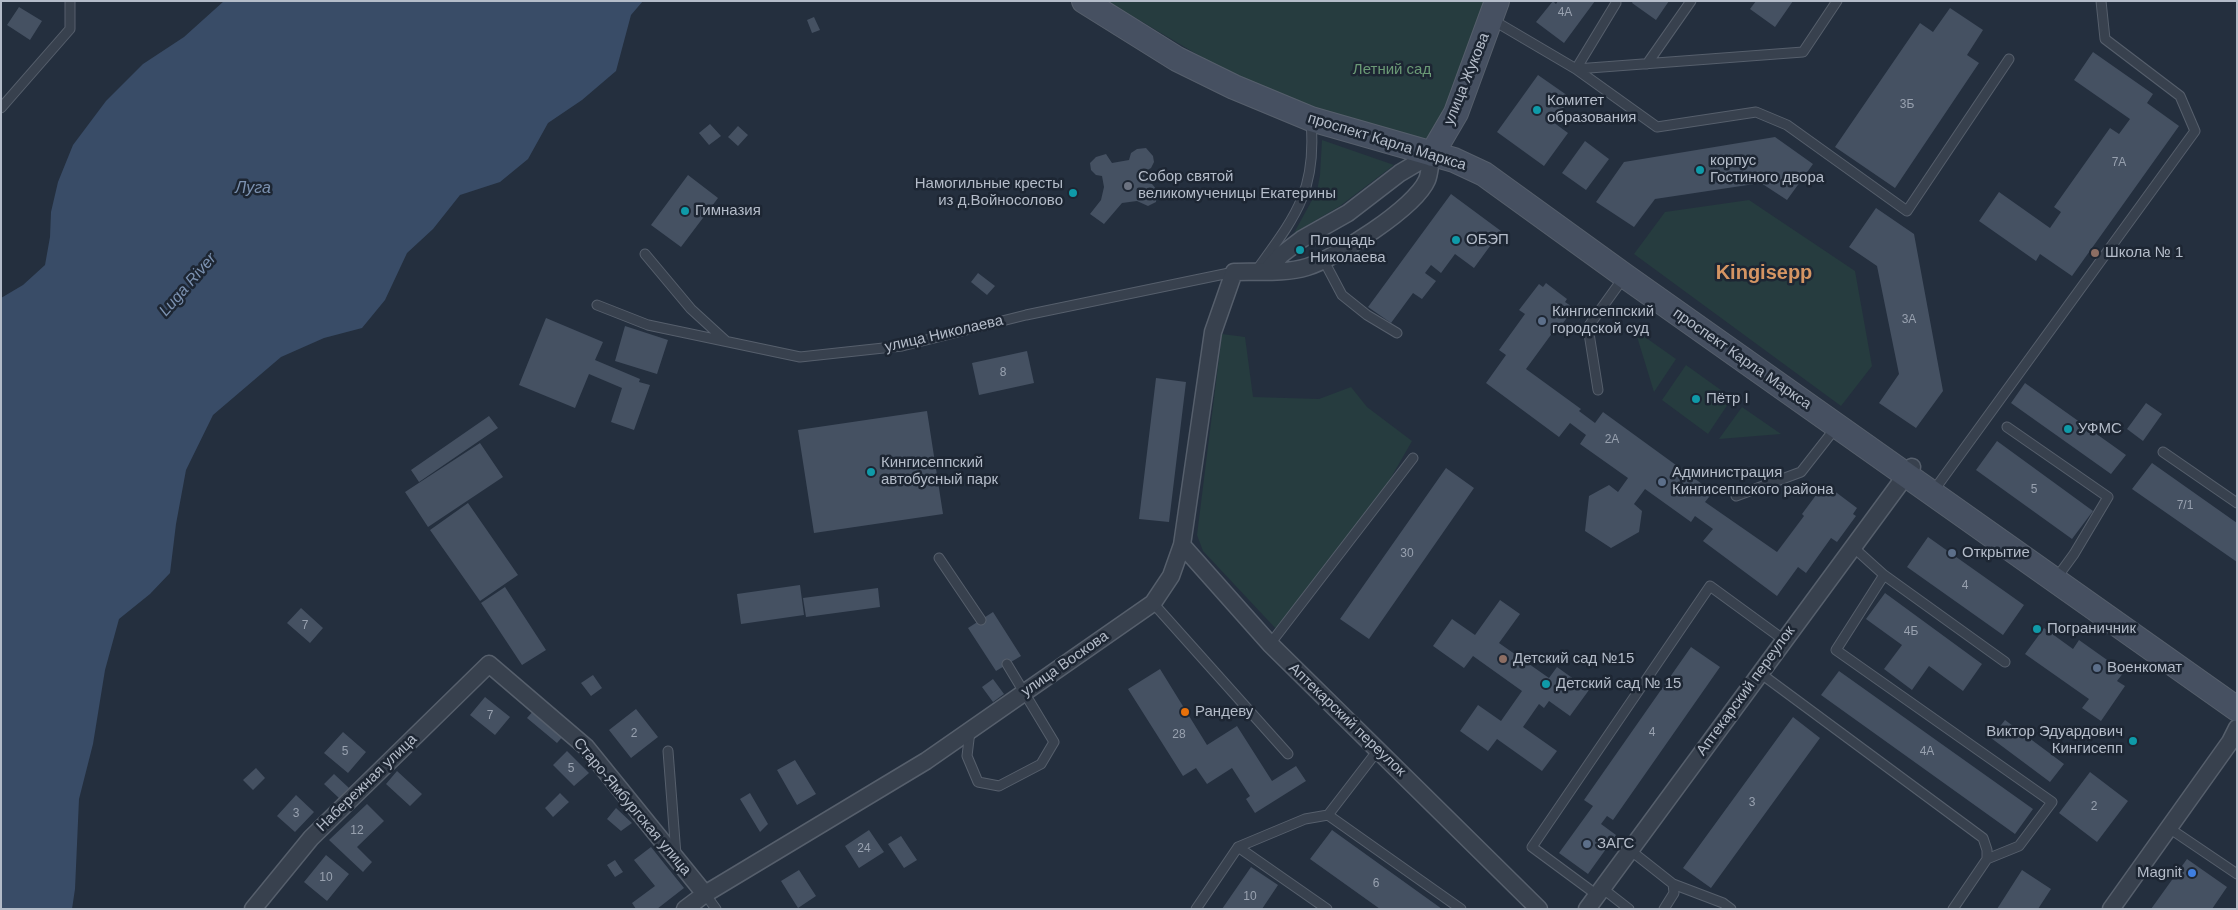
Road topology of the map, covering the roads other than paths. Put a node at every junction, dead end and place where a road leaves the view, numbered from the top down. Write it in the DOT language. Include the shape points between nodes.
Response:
graph roads {
  1 [pos="70,1"];
  2 [pos="1084,1"];
  3 [pos="1691,1"];
  4 [pos="1837,1"];
  5 [pos="2101,1"];
  6 [pos="1616,3"];
  7 [pos="1494,10"];
  8 [pos="2009,59"];
  9 [pos="1647,64"];
  10 [pos="1576,69"];
  11 [pos="1,108"];
  12 [pos="1311,119"];
  13 [pos="1432,154"];
  14 [pos="1470,166"];
  15 [pos="645,254"];
  16 [pos="1324,261"];
  17 [pos="1262,271"];
  18 [pos="1234,272"];
  19 [pos="1625,276"];
  20 [pos="598,305"];
  21 [pos="1397,333"];
  22 [pos="727,342"];
  23 [pos="1598,390"];
  24 [pos="1837,426"];
  25 [pos="2006,426"];
  26 [pos="2163,452"];
  27 [pos="1413,458"];
  28 [pos="1909,471"];
  29 [pos="1935,490"];
  30 [pos="1736,496"];
  31 [pos="2237,503"];
  32 [pos="1182,545"];
  33 [pos="1853,547"];
  34 [pos="939,558"];
  35 [pos="1884,576"];
  36 [pos="2057,576"];
  37 [pos="1153,603"];
  38 [pos="981,620"];
  39 [pos="1784,640"];
  40 [pos="1270,644"];
  41 [pos="2005,662"];
  42 [pos="489,664"];
  43 [pos="1008,664"];
  44 [pos="1760,672"];
  45 [pos="1026,692"];
  46 [pos="2237,696"];
  47 [pos="2237,709"];
  48 [pos="2237,728"];
  49 [pos="970,731"];
  50 [pos="1378,750"];
  51 [pos="668,751"];
  52 [pos="1288,754"];
  53 [pos="1328,815"];
  54 [pos="2169,828"];
  55 [pos="1238,847"];
  56 [pos="1630,850"];
  57 [pos="676,858"];
  58 [pos="1987,859"];
  59 [pos="2237,874"];
  60 [pos="1673,884"];
  61 [pos="1600,892"];
  62 [pos="705,894"];
  63 [pos="253,909"];
  64 [pos="685,909"];
  65 [pos="716,909"];
  66 [pos="1196,909"];
  67 [pos="1327,909"];
  68 [pos="1461,909"];
  69 [pos="1539,909"];
  70 [pos="1588,909"];
  71 [pos="1630,909"];
  72 [pos="1664,909"];
  73 [pos="1731,909"];
  74 [pos="1953,909"];
  75 [pos="2112,909"];
  1 -- 11 [label="lane" via="70,29"];
  2 -- 12 [label="main road, проспект Карла Маркса" via="1177,59"];
  3 -- 9 [label="lane"];
  4 -- 9 [label="lane" via="1803,52"];
  5 -- 29 [label="lane" via="2105,39 2180,96 2195,131"];
  6 -- 10 [label="lane"];
  7 -- 10 [label="lane"];
  7 -- 13 [label="main road, улица Жукова" via="1456,114"];
  8 -- 10 [label="lane" via="1906,211 1787,125 1756,112 1657,127"];
  9 -- 10 [label="lane"];
  12 -- 13 [label="main road, проспект Карла Маркса"];
  12 -- 17 [label="lane" via="1312,165 1301,205"];
  13 -- 14 [label="main road, проспект Карла Маркса"];
  13 -- 16 [label="street" via="1426,181 1411,199 1366,236"];
  13 -- 17 [label="street" via="1400,173 1348,213 1302,239"];
  14 -- 19 [label="main road, проспект Карла Маркса"];
  14 -- 28 [label="main road" via="1491,170"];
  15 -- 22 [label="lane" via="690,309"];
  16 -- 17 [label="street" via="1306,267"];
  16 -- 21 [label="lane" via="1342,296"];
  17 -- 18 [label="street"];
  18 -- 22 [label="lane, улица Николаева" via="1026,315 902,346 800,357"];
  18 -- 32 [label="street, улица Воскова" via="1212,332"];
  19 -- 23 [label="lane" via="1588,327"];
  19 -- 24 [label="main road, проспект Карла Маркса"];
  20 -- 22 [label="lane, улица Николаева" via="648,325"];
  24 -- 28 [label="main road, проспект Карла Маркса"];
  24 -- 30 [label="lane" via="1801,472"];
  25 -- 36 [label="lane" via="2108,497"];
  26 -- 31 [label="lane"];
  27 -- 40 [label="lane"];
  28 -- 29 [label="main road, проспект Карла Маркса"];
  28 -- 33 [label="street, Аптекарский переулок"];
  29 -- 36 [label="main road, проспект Карла Маркса"];
  32 -- 37 [label="street, улица Воскова" via="1170,576"];
  32 -- 40 [label="street, Аптекарский переулок"];
  33 -- 35 [label="lane"];
  33 -- 39 [label="street, Аптекарский переулок"];
  34 -- 38 [label="lane"];
  35 -- 41 [label="lane"];
  35 -- 58 [label="lane" via="1836,650 2052,802 2018,846"];
  36 -- 46 [label="main road"];
  36 -- 47 [label="main road, проспект Карла Маркса"];
  37 -- 45 [label="street, улица Воскова"];
  37 -- 52 [label="lane"];
  39 -- 44 [label="street, Аптекарский переулок"];
  39 -- 61 [label="lane" via="1710,586 1532,846"];
  40 -- 50 [label="street, Аптекарский переулок"];
  42 -- 57 [label="street, Старо-Ямбургская улица" via="586,748"];
  42 -- 63 [label="street, Набережная улица" via="311,838"];
  43 -- 45 [label="lane"];
  44 -- 56 [label="street, Аптекарский переулок"];
  44 -- 58 [label="lane" via="1983,838"];
  45 -- 49 [label="street, улица Воскова"];
  45 -- 49 [label="lane" via="1054,742 1041,764 999,786 978,782 967,756"];
  48 -- 54 [label="street"];
  49 -- 62 [label="street, улица Воскова" via="926,761"];
  50 -- 53 [label="lane"];
  50 -- 69 [label="street, Аптекарский переулок"];
  51 -- 57 [label="lane"];
  53 -- 55 [label="lane" via="1305,819"];
  53 -- 68 [label="lane"];
  54 -- 59 [label="lane"];
  54 -- 75 [label="street"];
  55 -- 66 [label="lane"];
  55 -- 67 [label="lane"];
  56 -- 60 [label="lane"];
  56 -- 61 [label="street, Аптекарский переулок"];
  57 -- 62 [label="street, Старо-Ямбургская улица"];
  58 -- 74 [label="lane"];
  60 -- 72 [label="lane" via="1674,894"];
  60 -- 73 [label="lane"];
  61 -- 70 [label="street, Аптекарский переулок"];
  61 -- 71 [label="lane"];
  62 -- 64 [label="street, улица Воскова"];
  62 -- 65 [label="lane"];
}
